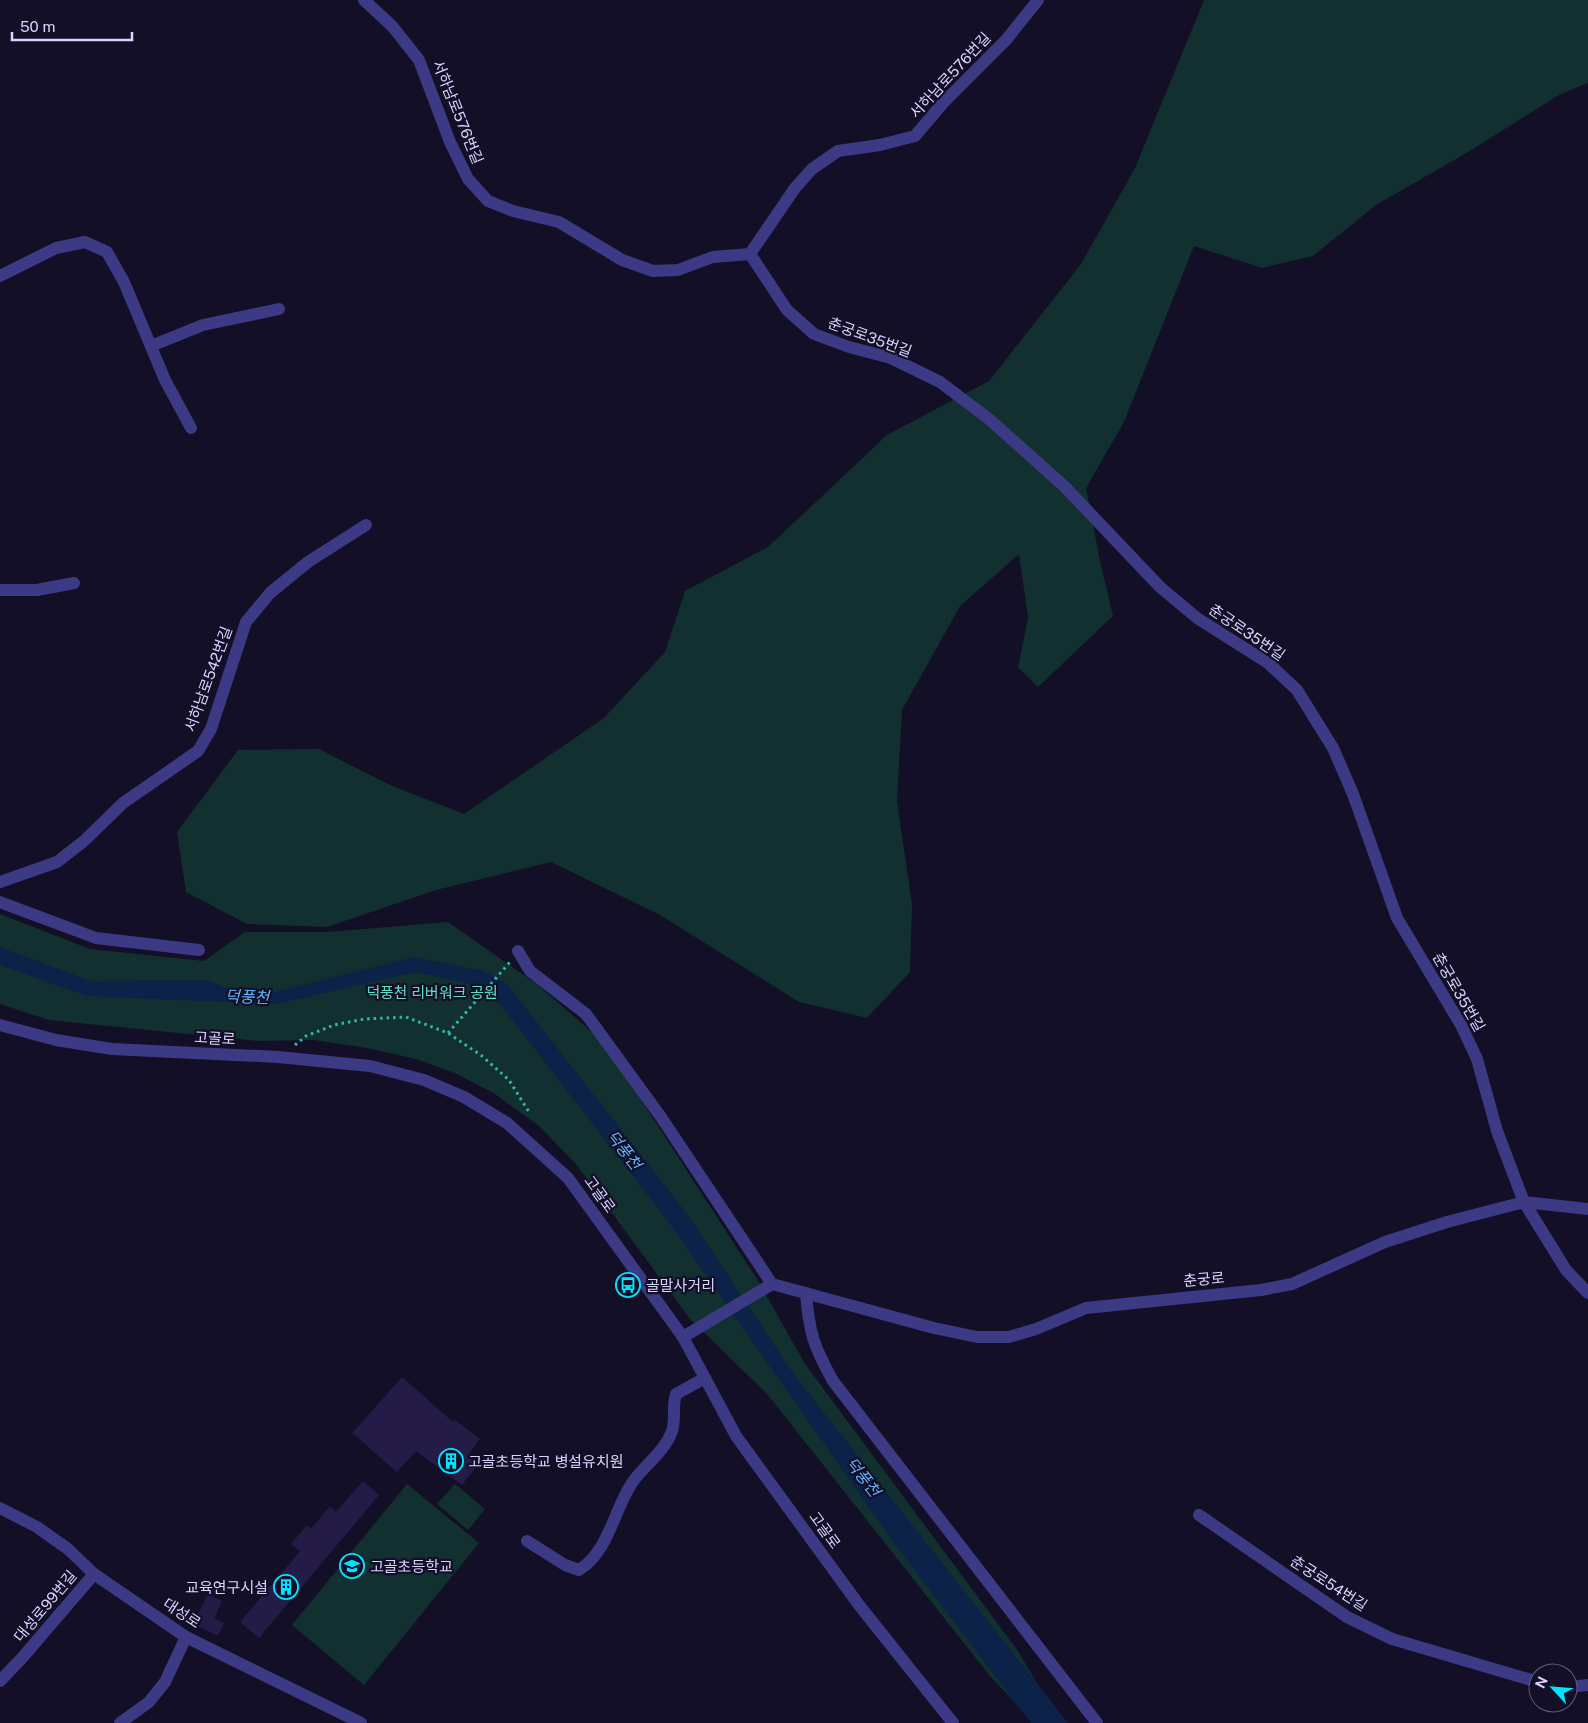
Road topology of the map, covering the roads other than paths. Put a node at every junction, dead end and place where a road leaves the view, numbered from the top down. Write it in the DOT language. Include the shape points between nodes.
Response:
graph roads {
  1 [pos="364,0"];
  2 [pos="1038,0"];
  3 [pos="750,254"];
  4 [pos="0,276"];
  5 [pos="279,309"];
  6 [pos="151,346"];
  7 [pos="191,428"];
  8 [pos="366,525"];
  9 [pos="74,583"];
  10 [pos="0,590"];
  11 [pos="0,882"];
  12 [pos="0,902"];
  13 [pos="199,950"];
  14 [pos="518,951"];
  15 [pos="0,1025"];
  16 [pos="1524,1202"];
  17 [pos="1588,1209"];
  18 [pos="772,1284"];
  19 [pos="1588,1293"];
  20 [pos="806,1294"];
  21 [pos="683,1337"];
  22 [pos="705,1378"];
  23 [pos="0,1508"];
  24 [pos="1199,1514"];
  25 [pos="527,1542"];
  26 [pos="94,1574"];
  27 [pos="186,1637"];
  28 [pos="1528,1679"];
  29 [pos="0,1681"];
  30 [pos="120,1723"];
  31 [pos="361,1723"];
  32 [pos="953,1723"];
  33 [pos="1097,1723"];
  1 -- 3 [label="street, 서하남로576번길" via="392,26 419,60 450,142 468,179 488,200 513,211 559,222 622,260 653,272 678,270 713,257"];
  2 -- 3 [label="street, 서하남로576번길" via="1006,40 943,103 916,136 838,151 812,169 795,188"];
  3 -- 16 [label="street, 춘궁로35번길" via="787,310 814,334 891,358 940,382 989,419 1064,487 1160,587 1196,618 1268,663 1297,690 1333,748 1353,794 1397,918 1461,1024 1473,1050 1497,1131"];
  4 -- 6 [label="street" via="56,248 85,242 107,252 124,282"];
  5 -- 6 [label="street" via="203,325"];
  6 -- 7 [label="street"];
  8 -- 11 [label="street, 서하남로542번길" via="300,568 270,593 246,622 211,729 198,751 124,803 57,862"];
  9 -- 10 [label="street" via="37,590"];
  12 -- 13 [label="street" via="96,938"];
  14 -- 18 [label="street" via="530,970 586,1014 661,1117"];
  15 -- 21 [label="street, 고골로" via="56,1040 112,1049 278,1057 370,1066 424,1080 464,1097 507,1123 568,1178"];
  16 -- 17 [label="street"];
  16 -- 19 [label="street" via="1566,1270"];
  16 -- 20 [label="street, 춘궁로" via="1385,1242 1292,1284 1086,1308 1009,1337 977,1337 942,1330"];
  18 -- 20 [label="street, 춘궁로"];
  18 -- 21 [label="street"];
  20 -- 33 [label="street" via="815,1349 833,1381"];
  21 -- 22 [label="street, 고골로"];
  22 -- 25 [label="street" via="676,1394 672,1431 660,1451 634,1480 598,1552 588,1564 580,1570"];
  22 -- 32 [label="street, 고골로" via="736,1436 859,1604"];
  23 -- 26 [label="street, 대성로" via="37,1527"];
  24 -- 28 [label="street, 춘궁로54번길" via="1347,1617 1392,1639"];
  26 -- 27 [label="street, 대성로"];
  26 -- 29 [label="street, 대성로99번길"];
  27 -- 30 [label="street" via="165,1682 149,1702"];
  27 -- 31 [label="street, 대성로"];
}
